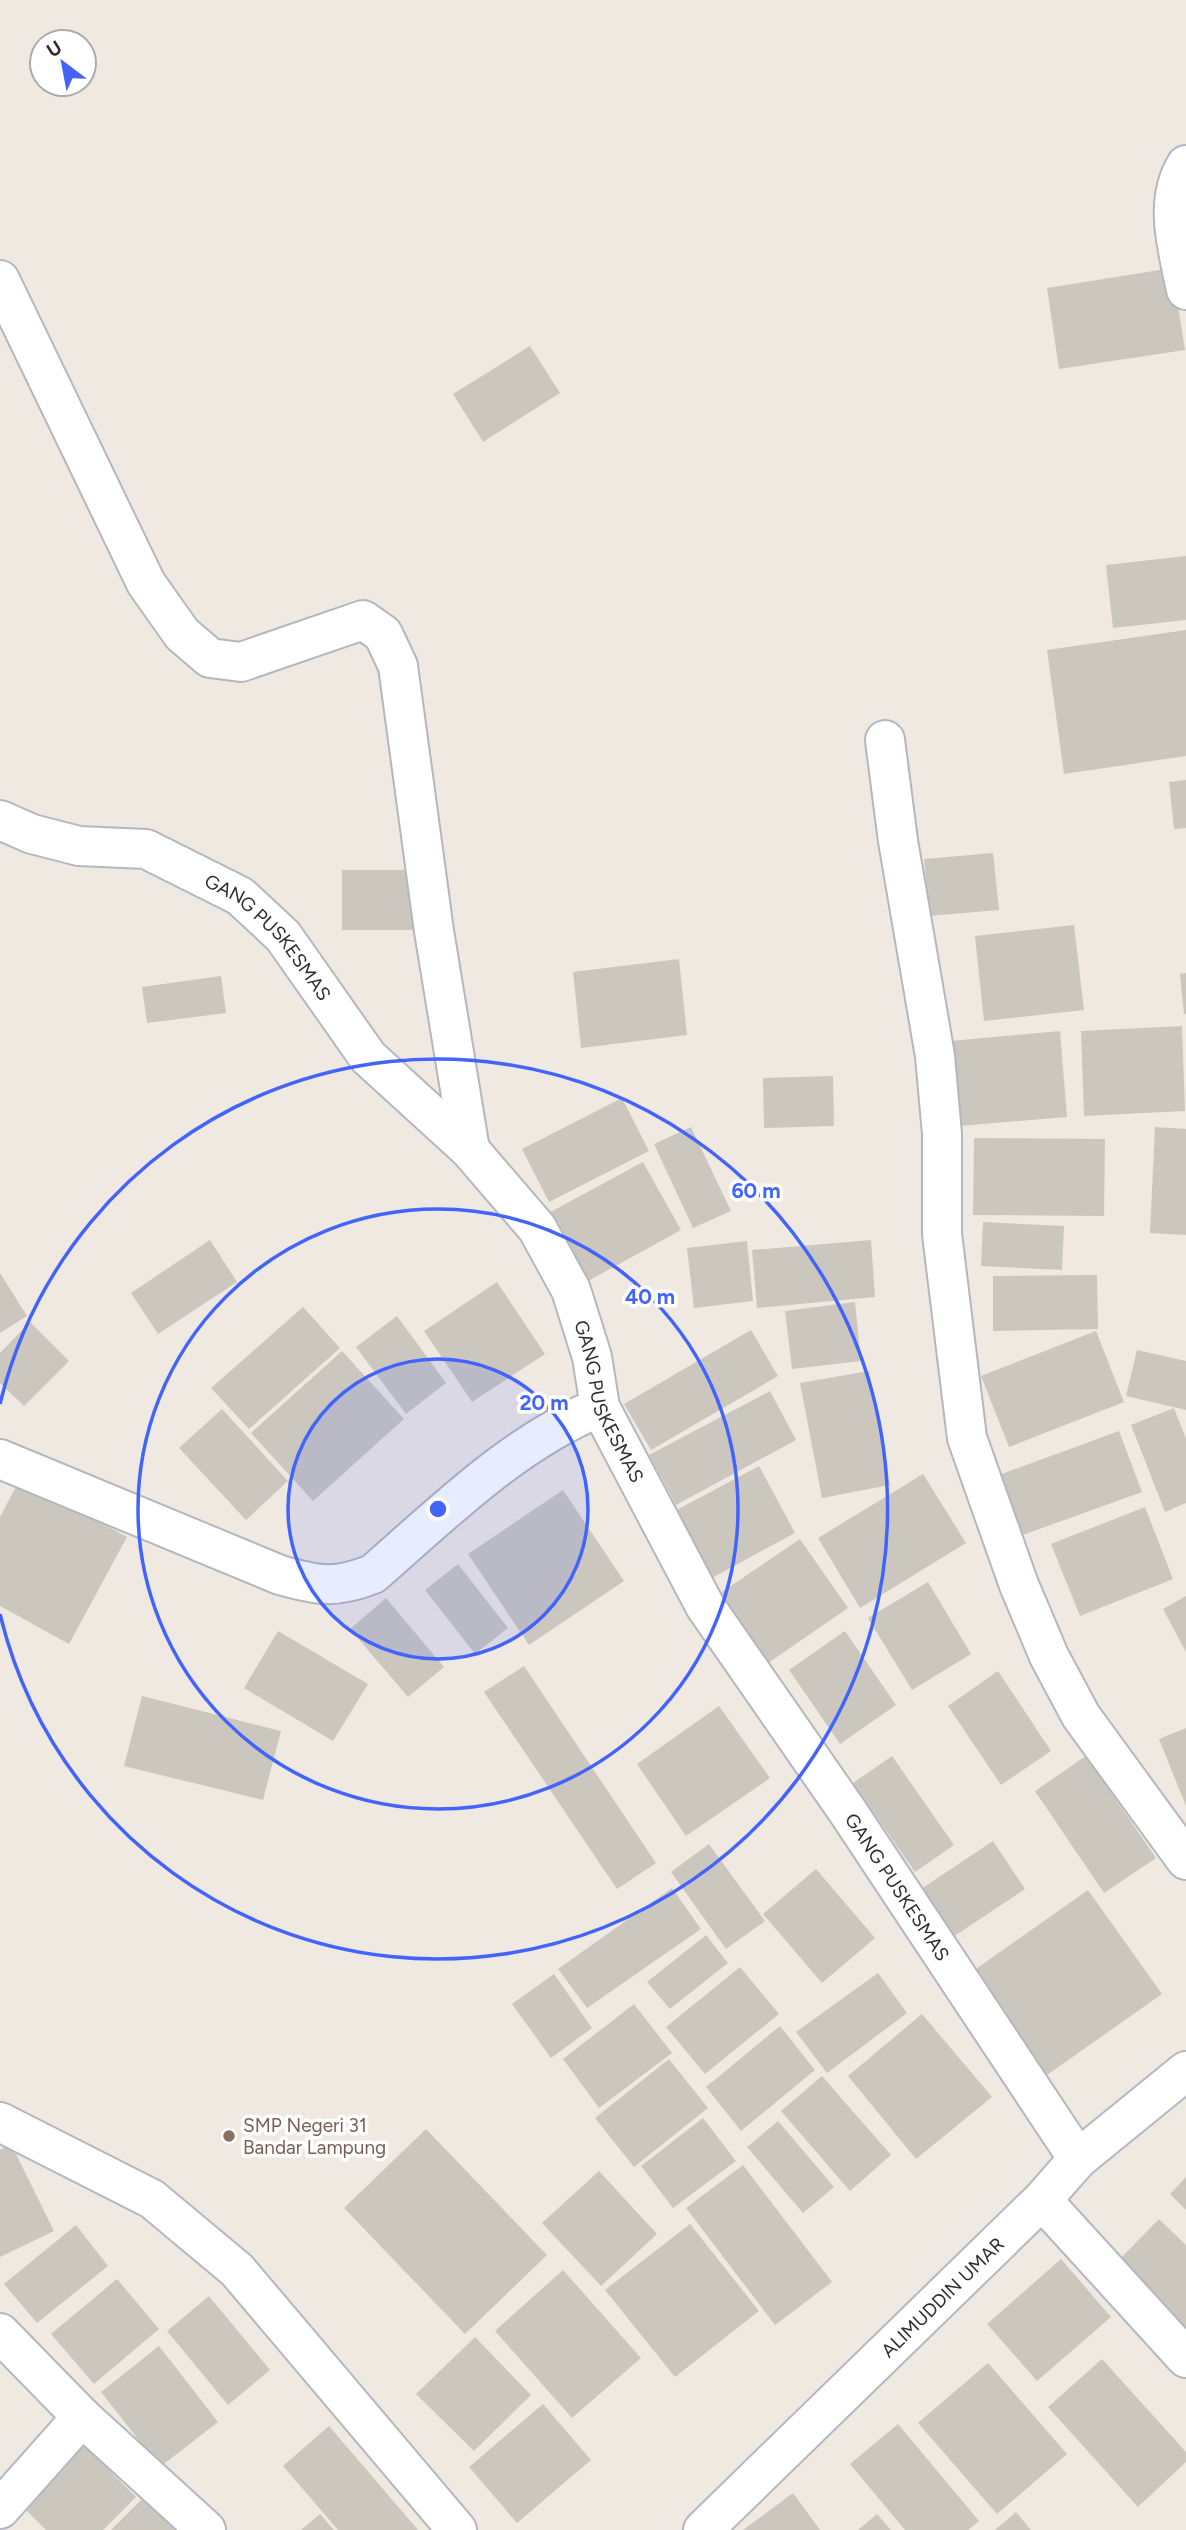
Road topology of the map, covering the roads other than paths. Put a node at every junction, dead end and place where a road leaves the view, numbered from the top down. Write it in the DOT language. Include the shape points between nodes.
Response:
graph roads {
  1 [pos="1186,165"];
  2 [pos="0,280"];
  3 [pos="1186,290"];
  4 [pos="884,740"];
  5 [pos="0,820"];
  6 [pos="470,1150"];
  7 [pos="600,1406"];
  8 [pos="0,1459"];
  9 [pos="1186,1860"];
  10 [pos="1186,2071"];
  11 [pos="0,2122"];
  12 [pos="1078,2159"];
  13 [pos="1042,2200"];
  14 [pos="0,2333"];
  15 [pos="1186,2358"];
  16 [pos="82,2417"];
  17 [pos="0,2509"];
  18 [pos="206,2530"];
  19 [pos="457,2530"];
  20 [pos="703,2530"];
  1 -- 3 [label="street" via="1176,181 1174,230"];
  2 -- 6 [label="street" via="146,583 182,634 210,658 241,662 362,620 383,634 397,666"];
  4 -- 9 [label="street" via="935,1056 942,1134 942,1234 967,1438 1049,1656 1081,1716"];
  5 -- 6 [label="street, GANG PUSKESMAS" via="79,846 146,849 240,896 283,936 368,1057"];
  6 -- 7 [label="street, GANG PUSKESMAS" via="537,1228 571,1290 593,1357"];
  7 -- 8 [label="street" via="525,1447 373,1574 345,1585 317,1586 280,1574"];
  7 -- 12 [label="street, GANG PUSKESMAS" via="705,1606"];
  10 -- 12 [label="street, ALIMUDDIN UMAR"];
  11 -- 19 [label="street" via="152,2199 237,2270"];
  12 -- 13 [label="street, ALIMUDDIN UMAR"];
  13 -- 15 [label="street"];
  13 -- 20 [label="street, ALIMUDDIN UMAR"];
  14 -- 16 [label="street"];
  16 -- 17 [label="street"];
  16 -- 18 [label="street"];
}
